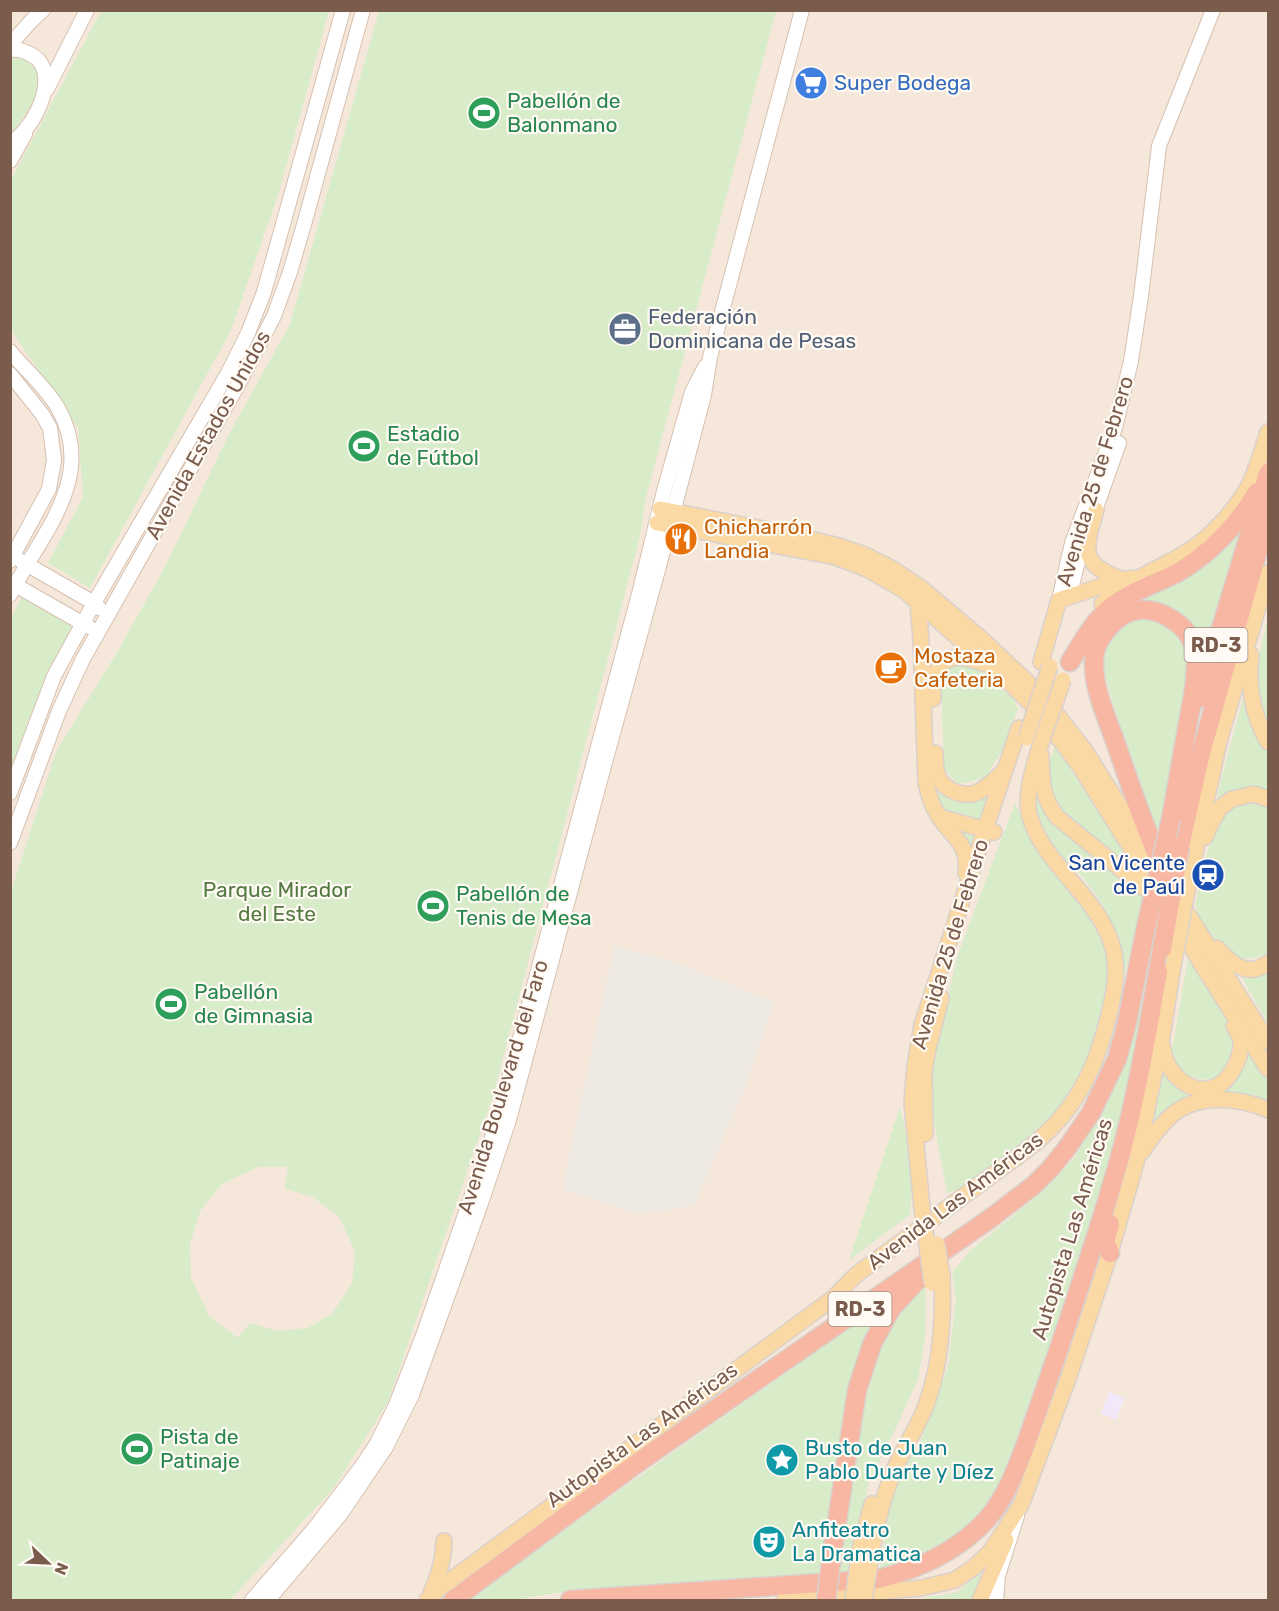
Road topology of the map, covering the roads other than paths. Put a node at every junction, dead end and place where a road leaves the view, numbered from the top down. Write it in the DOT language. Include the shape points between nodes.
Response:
graph roads {
  1 [pos="42,10"];
  2 [pos="87,10"];
  3 [pos="343,10"];
  4 [pos="363,10"];
  5 [pos="802,10"];
  6 [pos="1213,10"];
  7 [pos="31,21"];
  8 [pos="10,34"];
  9 [pos="10,45"];
  10 [pos="10,50"];
  11 [pos="44,93"];
  12 [pos="31,123"];
  13 [pos="10,142"];
  14 [pos="10,161"];
  15 [pos="1141,296"];
  16 [pos="10,351"];
  17 [pos="10,374"];
  18 [pos="1269,432"];
  19 [pos="1269,471"];
  20 [pos="1096,510"];
  21 [pos="665,517"];
  22 [pos="1269,517"];
  23 [pos="12,559"];
  24 [pos="27,565"];
  25 [pos="1269,573"];
  26 [pos="1131,578"];
  27 [pos="12,587"];
  28 [pos="1064,598"];
  29 [pos="94,603"];
  30 [pos="923,607"];
  31 [pos="108,615"];
  32 [pos="83,623"];
  33 [pos="98,632"];
  34 [pos="1070,662"];
  35 [pos="990,666"];
  36 [pos="933,682"];
  37 [pos="1023,733"];
  38 [pos="1269,742"];
  39 [pos="1040,746"];
  40 [pos="1004,771"];
  41 [pos="10,793"];
  42 [pos="1269,799"];
  43 [pos="939,817"];
  44 [pos="1171,819"];
  45 [pos="989,831"];
  46 [pos="10,843"];
  47 [pos="1190,876"];
  48 [pos="1169,884"];
  49 [pos="963,897"];
  50 [pos="1170,910"];
  51 [pos="1196,925"];
  52 [pos="1269,963"];
  53 [pos="1202,965"];
  54 [pos="1162,1037"];
  55 [pos="1269,1042"];
  56 [pos="1269,1069"];
  57 [pos="1269,1110"];
  58 [pos="1130,1113"];
  59 [pos="1136,1163"];
  60 [pos="927,1205"];
  61 [pos="947,1248"];
  62 [pos="1110,1253"];
  63 [pos="1021,1505"];
  64 [pos="444,1541"];
  65 [pos="866,1550"];
  66 [pos="884,1591"];
  67 [pos="252,1600"];
  68 [pos="268,1600"];
  69 [pos="427,1600"];
  70 [pos="453,1600"];
  71 [pos="570,1600"];
  72 [pos="784,1600"];
  73 [pos="826,1600"];
  74 [pos="853,1600"];
  75 [pos="864,1600"];
  76 [pos="903,1600"];
  77 [pos="980,1600"];
  78 [pos="996,1600"];
  1 -- 7 [label="street"];
  2 -- 11 [label="street"];
  3 -- 29 [label="street, Avenida Estados Unidos" via="264,292 248,333"];
  4 -- 31 [label="street, Avenida Estados Unidos" via="305,221 274,316"];
  5 -- 21 [label="street, Avenida Boulevard del Faro" via="710,357 704,395"];
  6 -- 15 [label="street, Avenida 25 de Febrero" via="1159,146"];
  7 -- 8 [label="street"];
  7 -- 9 [label="street"];
  10 -- 11 [label="street" via="35,56 45,75"];
  11 -- 12 [label="street"];
  12 -- 13 [label="street"];
  12 -- 14 [label="street"];
  15 -- 20 [label="street, Avenida 25 de Febrero" via="1135,381 1126,423"];
  15 -- 28 [label="street, Avenida 25 de Febrero" via="1115,428 1072,543"];
  16 -- 24 [label="street" via="57,407 71,448 67,492"];
  17 -- 23 [label="street" via="50,428 54,460 49,489"];
  18 -- 26 [label="main road, Avenida Las Américas" via="1239,502 1208,537 1189,551"];
  19 -- 34 [label="highway" via="1248,506 1218,542 1178,572 1114,605 1089,631"];
  19 -- 44 [label="highway, Autopista Las Américas / RD-3" via="1208,671"];
  20 -- 26 [label="main road" via="1088,551 1096,566 1115,577"];
  20 -- 28 [label="street, Avenida 25 de Febrero"];
  21 -- 30 [label="main road" via="836,557 890,581"];
  21 -- 48 [label="main road" via="784,533 839,546 891,568 921,588 1043,697 1084,749"];
  21 -- 67 [label="street, Avenida Boulevard del Faro" via="640,590 498,1120 403,1390 362,1466"];
  21 -- 68 [label="street, Avenida Boulevard del Faro" via="509,1120 412,1395 386,1447 359,1488"];
  22 -- 58 [label="highway, Autopista Las Américas / RD-3, bridge" via="1201,753"];
  23 -- 24 [label="street"];
  24 -- 27 [label="street"];
  24 -- 29 [label="street"];
  25 -- 38 [label="main road" via="1250,657 1250,677 1253,705"];
  25 -- 47 [label="main road" via="1219,742"];
  26 -- 28 [label="main road"];
  26 -- 34 [label="main road, Avenida Las Américas" via="1094,611 1078,636"];
  27 -- 32 [label="street"];
  28 -- 37 [label="main road, Avenida 25 de Febrero, bridge"];
  29 -- 31 [label="street"];
  29 -- 32 [label="street, Avenida Estados Unidos"];
  30 -- 35 [label="main road"];
  30 -- 36 [label="main road"];
  30 -- 43 [label="main road" via="926,783"];
  31 -- 33 [label="street, Avenida Estados Unidos"];
  32 -- 33 [label="street"];
  32 -- 41 [label="street, Avenida Estados Unidos" via="54,676"];
  33 -- 46 [label="street, Avenida Estados Unidos" via="59,711"];
  34 -- 39 [label="main road, Avenida Las Américas, bridge"];
  35 -- 36 [label="main road" via="969,657 955,657 943,663"];
  35 -- 50 [label="main road" via="1040,713 1079,765"];
  36 -- 40 [label="main road" via="938,778 946,788 969,795"];
  37 -- 40 [label="main road, Avenida 25 de Febrero"];
  37 -- 45 [label="main road, Avenida 25 de Febrero"];
  39 -- 50 [label="main road" via="1044,792 1057,817"];
  39 -- 69 [label="main road, Avenida Las Américas" via="1030,780 1032,822 1044,847 1104,925 1115,961 1114,996 1098,1055 1067,1110 1025,1151 857,1274 832,1299"];
  40 -- 45 [label="main road, Avenida 25 de Febrero"];
  42 -- 47 [label="main road" via="1254,794 1232,799 1220,808"];
  43 -- 45 [label="main road"];
  43 -- 49 [label="main road" via="960,842 967,858"];
  44 -- 48 [label="highway" via="1194,690 1196,654 1185,630 1166,614 1139,610 1113,623 1096,647 1094,660 1107,718"];
  44 -- 61 [label="highway, Autopista Las Américas / RD-3, bridge" via="1126,1027 1117,1059 1091,1113 1034,1185"];
  45 -- 49 [label="main road, Avenida 25 de Febrero"];
  45 -- 60 [label="main road, Avenida 25 de Febrero" via="947,974 924,1072"];
  47 -- 54 [label="main road, bridge"];
  48 -- 51 [label="main road"];
  49 -- 60 [label="main road, Avenida 25 de Febrero" via="922,1025 915,1066 912,1102"];
  50 -- 53 [label="main road"];
  51 -- 52 [label="main road" via="1232,963 1254,969"];
  51 -- 55 [label="main road"];
  53 -- 54 [label="main road" via="1239,1034 1239,1055 1233,1069 1215,1086 1195,1087 1178,1080 1165,1063"];
  53 -- 56 [label="main road"];
  54 -- 59 [label="main road"];
  57 -- 59 [label="main road" via="1222,1099 1187,1107 1172,1114"];
  58 -- 62 [label="highway" via="1134,1125 1105,1242"];
  58 -- 71 [label="highway, Autopista Las Américas / RD-3" via="1094,1243 1019,1463 989,1517 974,1532 930,1562 879,1579"];
  59 -- 62 [label="main road"];
  60 -- 65 [label="main road, Avenida 25 de Febrero, bridge" via="937,1280 936,1324 914,1410 879,1481 866,1525"];
  61 -- 70 [label="highway, Autopista Las Américas / RD-3" via="636,1464"];
  61 -- 73 [label="highway, bridge" via="891,1309 872,1344 856,1390"];
  62 -- 63 [label="main road"];
  63 -- 66 [label="main road" via="990,1552 974,1568 954,1580"];
  63 -- 77 [label="main road"];
  63 -- 78 [label="street" via="998,1576"];
  64 -- 69 [label="main road" via="438,1578"];
  65 -- 74 [label="main road, Avenida 25 de Febrero, bridge"];
  65 -- 75 [label="main road, bridge"];
  66 -- 72 [label="main road"];
  66 -- 76 [label="main road"];
}
